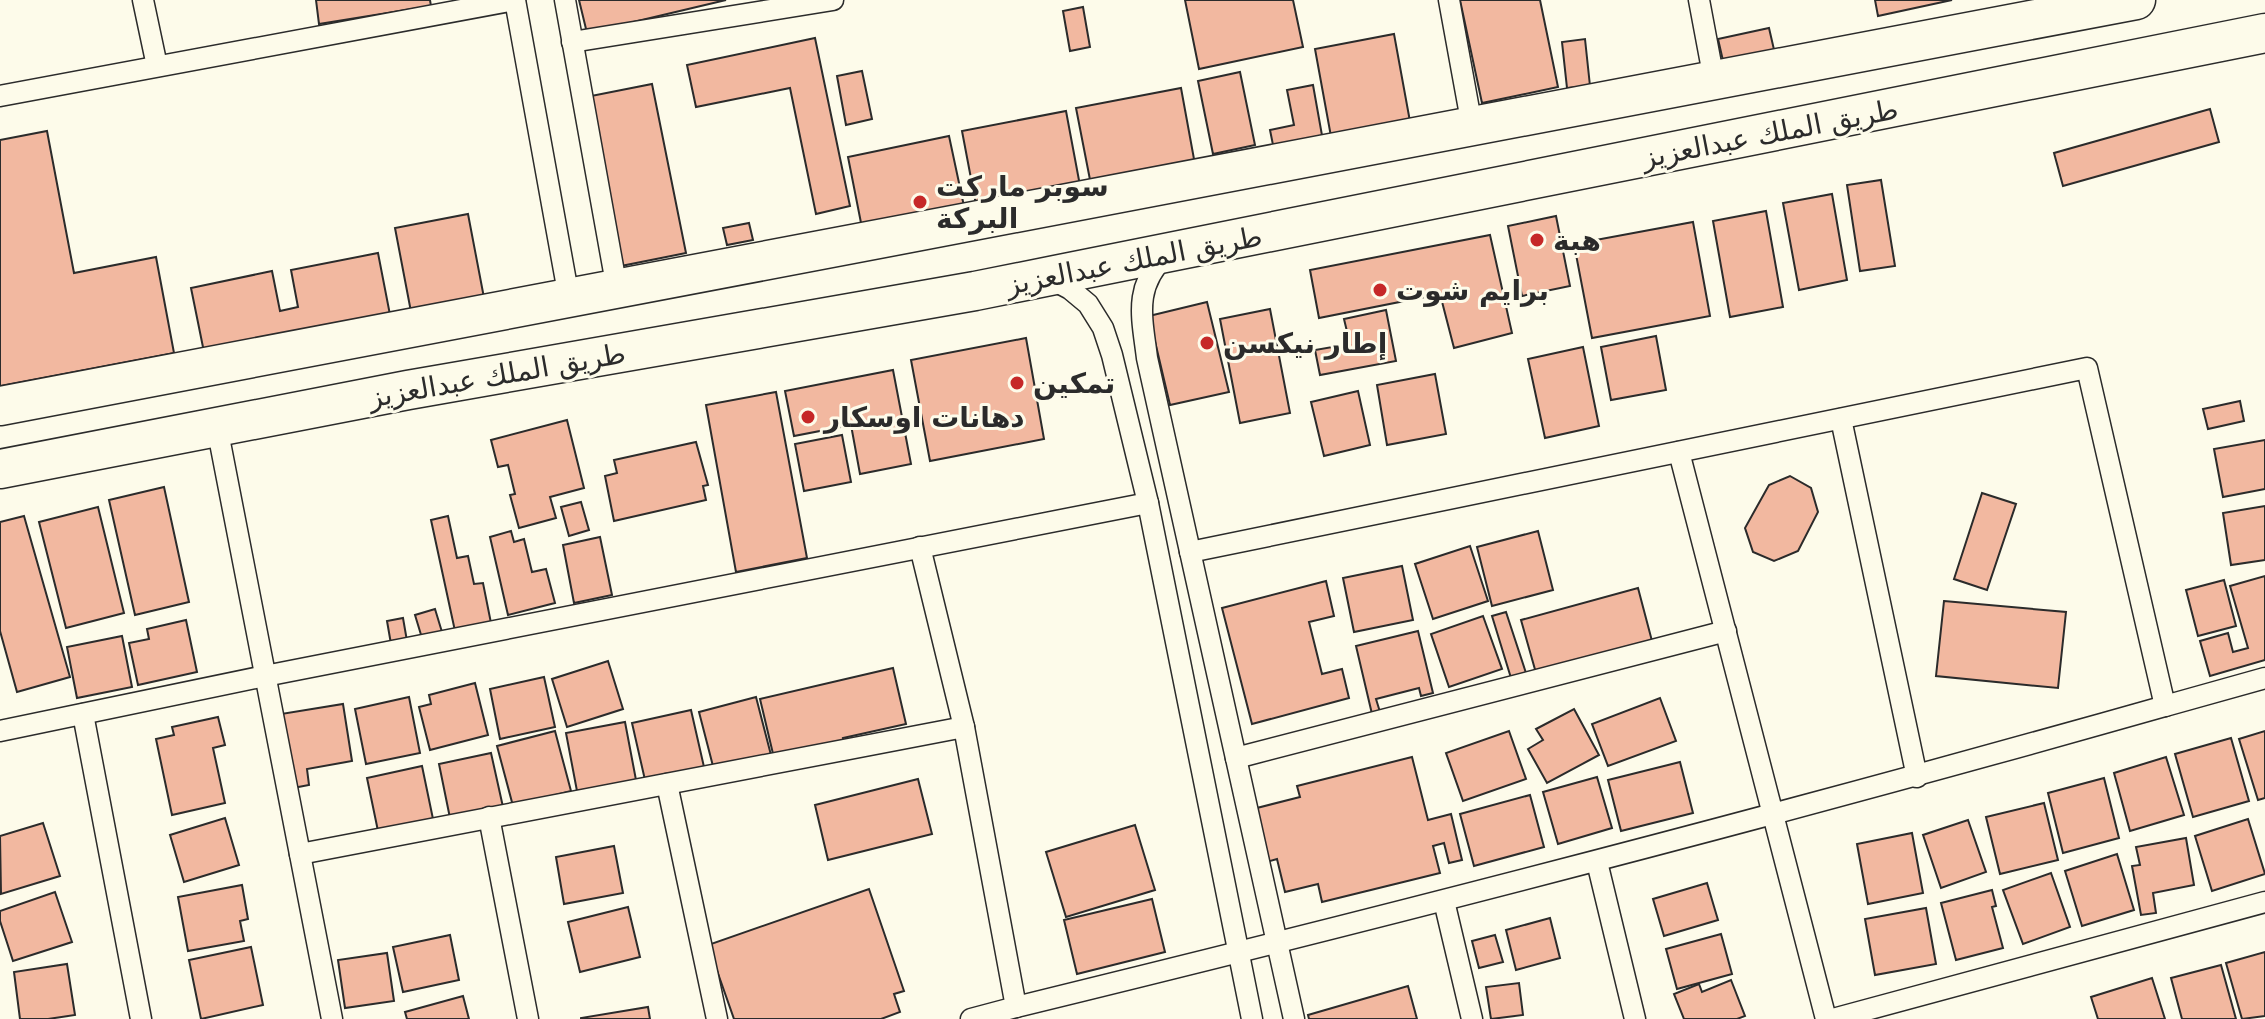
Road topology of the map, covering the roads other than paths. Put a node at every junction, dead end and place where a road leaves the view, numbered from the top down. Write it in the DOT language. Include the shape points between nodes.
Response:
graph roads {
  1 [pos="143,0"];
  2 [pos="515,0"];
  3 [pos="565,0"];
  4 [pos="833,0"];
  5 [pos="1449,0"];
  6 [pos="1699,0"];
  7 [pos="2136,0"];
  8 [pos="2265,33"];
  9 [pos="572,42"];
  10 [pos="157,66"];
  11 [pos="1714,80"];
  12 [pos="0,96"];
  13 [pos="1472,126"];
  14 [pos="1167,254"];
  15 [pos="1047,277"];
  16 [pos="617,289"];
  17 [pos="569,298"];
  18 [pos="1144,335"];
  19 [pos="1108,341"];
  20 [pos="0,406"];
  21 [pos="1841,419"];
  22 [pos="217,427"];
  23 [pos="1679,452"];
  24 [pos="0,469"];
  25 [pos="1148,503"];
  26 [pos="920,547"];
  27 [pos="1190,552"];
  28 [pos="1726,631"];
  29 [pos="265,676"];
  30 [pos="2265,678"];
  31 [pos="2165,706"];
  32 [pos="83,714"];
  33 [pos="964,727"];
  34 [pos="0,731"];
  35 [pos="1236,758"];
  36 [pos="1917,777"];
  37 [pos="667,784"];
  38 [pos="1773,814"];
  39 [pos="489,817"];
  40 [pos="300,854"];
  41 [pos="1597,862"];
  42 [pos="1444,901"];
  43 [pos="2265,902"];
  44 [pos="1276,943"];
  45 [pos="1238,953"];
  46 [pos="1016,1007"];
  47 [pos="141,1019"];
  48 [pos="332,1019"];
  49 [pos="528,1019"];
  50 [pos="717,1019"];
  51 [pos="971,1019"];
  52 [pos="1252,1019"];
  53 [pos="1294,1019"];
  54 [pos="1472,1019"];
  55 [pos="1635,1019"];
  56 [pos="1826,1019"];
  57 [pos="1833,1019"];
  1 -- 10 [label="street"];
  2 -- 10 [label="street"];
  2 -- 17 [label="street"];
  3 -- 9 [label="street"];
  4 -- 9 [label="street"];
  5 -- 13 [label="street"];
  6 -- 11 [label="street"];
  7 -- 11 [label="highway"];
  8 -- 14 [label="highway, طريق الملك عبدالعزيز"];
  9 -- 16 [label="street"];
  10 -- 12 [label="street"];
  11 -- 13 [label="highway"];
  13 -- 16 [label="highway"];
  14 -- 15 [label="highway, طريق الملك عبدالعزيز"];
  14 -- 18 [label="street" via="1142,292"];
  15 -- 19 [label="street" via="1088,304"];
  15 -- 22 [label="highway, طريق الملك عبدالعزيز"];
  16 -- 17 [label="highway"];
  17 -- 20 [label="highway"];
  18 -- 19 [label="street"];
  18 -- 27 [label="street"];
  19 -- 25 [label="street"];
  21 -- 23 [label="street"];
  21 -- 31 [label="street" via="2087,368"];
  21 -- 36 [label="street"];
  22 -- 24 [label="highway, طريق الملك عبدالعزيز"];
  22 -- 29 [label="street"];
  23 -- 27 [label="street"];
  23 -- 28 [label="street"];
  25 -- 26 [label="street"];
  25 -- 45 [label="street"];
  26 -- 29 [label="street"];
  26 -- 33 [label="street"];
  27 -- 35 [label="street"];
  28 -- 35 [label="street"];
  28 -- 38 [label="street"];
  29 -- 32 [label="street"];
  29 -- 40 [label="street"];
  30 -- 31 [label="street"];
  31 -- 36 [label="street"];
  32 -- 34 [label="street"];
  32 -- 47 [label="street"];
  33 -- 37 [label="street"];
  33 -- 46 [label="street"];
  35 -- 44 [label="street"];
  36 -- 38 [label="street"];
  37 -- 39 [label="street"];
  37 -- 50 [label="street"];
  38 -- 41 [label="street"];
  38 -- 56 [label="street"];
  39 -- 40 [label="street"];
  39 -- 49 [label="street"];
  40 -- 48 [label="street"];
  41 -- 42 [label="street"];
  41 -- 55 [label="street"];
  42 -- 44 [label="street"];
  42 -- 54 [label="street"];
  43 -- 57 [label="street"];
  44 -- 45 [label="street"];
  44 -- 53 [label="street"];
  45 -- 46 [label="street"];
  45 -- 52 [label="street"];
  46 -- 51 [label="street"];
}
